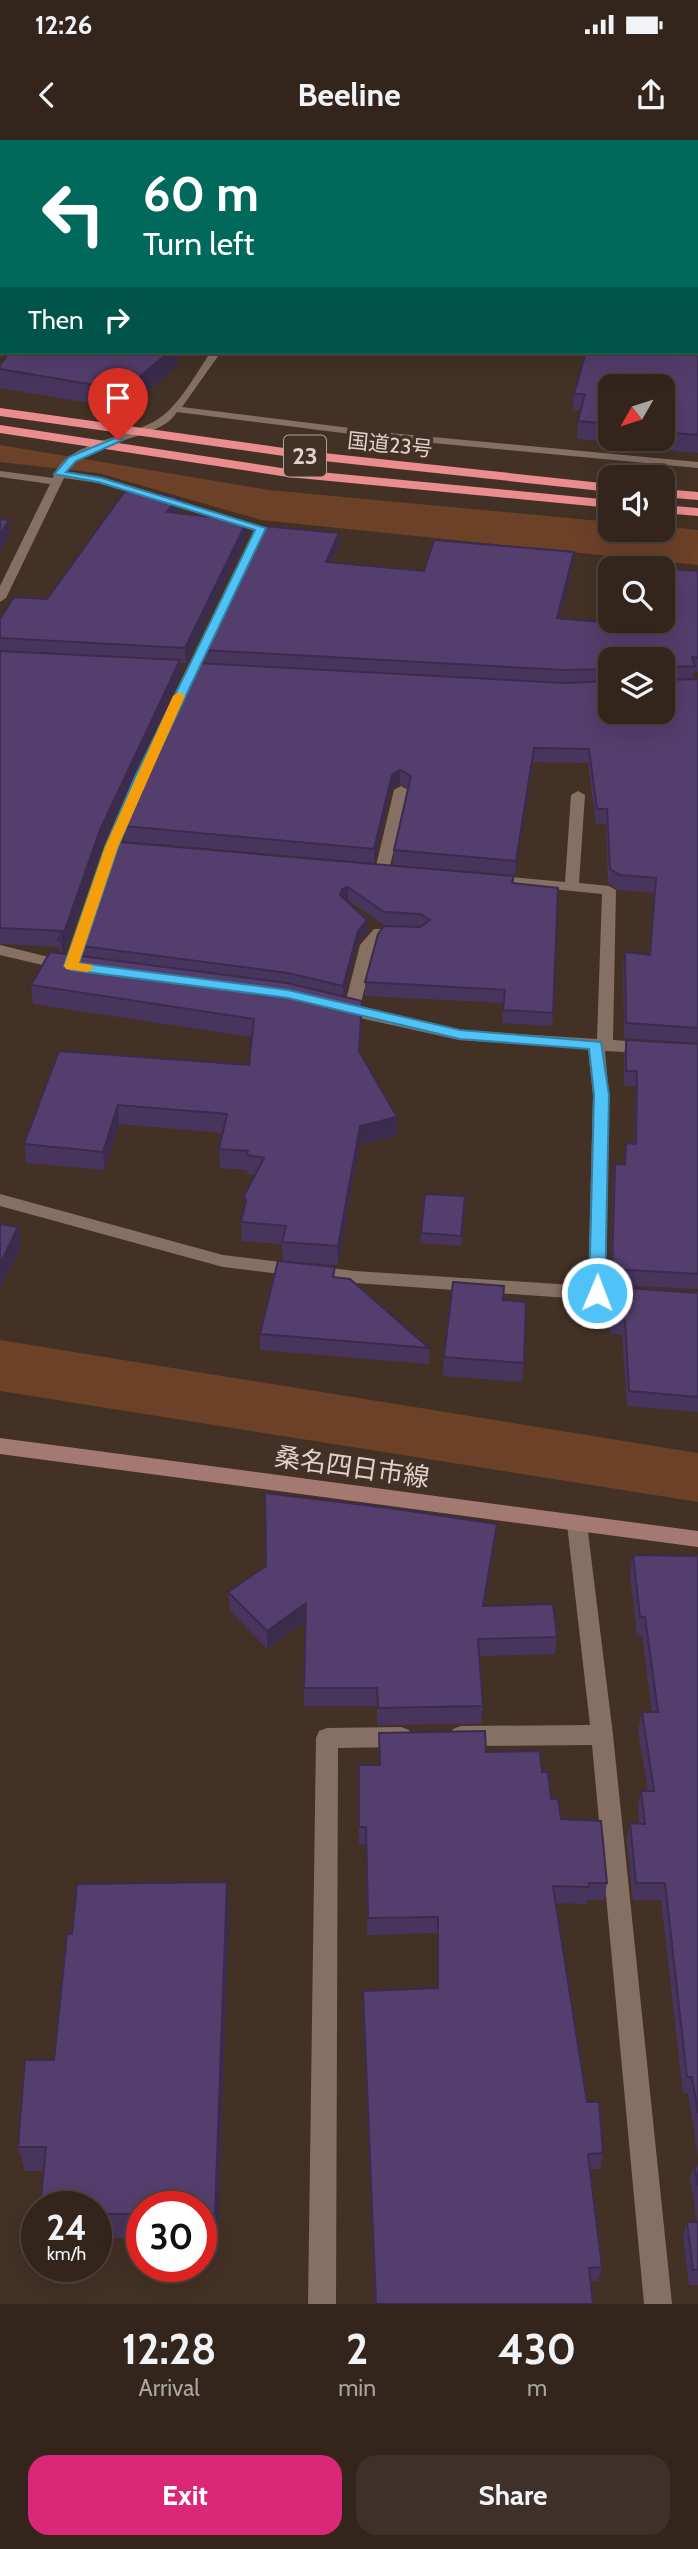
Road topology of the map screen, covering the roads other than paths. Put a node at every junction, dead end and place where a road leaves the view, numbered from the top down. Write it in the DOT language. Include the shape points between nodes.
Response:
graph roads {
  1 [pos="215,354"];
  2 [pos="175,409"];
  3 [pos="0,412"];
  4 [pos="0,429"];
  5 [pos="134,435"];
  6 [pos="102,445"];
  7 [pos="698,465"];
  8 [pos="0,474"];
  9 [pos="59,478"];
  10 [pos="598,487"];
  11 [pos="675,494"];
  12 [pos="698,496"];
  13 [pos="598,503"];
  14 [pos="675,510"];
  15 [pos="698,512"];
  16 [pos="0,598"];
  17 [pos="401,790"];
  18 [pos="578,795"];
  19 [pos="382,870"];
  20 [pos="477,878"];
  21 [pos="572,886"];
  22 [pos="420,934"];
  23 [pos="2,956"];
  24 [pos="326,1004"];
  25 [pos="351,1011"];
  26 [pos="600,1045"];
  27 [pos="698,1051"];
  28 [pos="0,1200"];
  29 [pos="597,1293"];
  30 [pos="648,1296"];
  31 [pos="0,1446"];
  32 [pos="577,1524"];
  33 [pos="698,1539"];
  34 [pos="602,1735"];
  35 [pos="323,2304"];
  36 [pos="658,2304"];
  1 -- 2 [label="street"];
  2 -- 5 [label="street"];
  2 -- 7 [label="street" via="390,436"];
  3 -- 5 [label="highway, 国道23号 / 23"];
  4 -- 6 [label="highway, 国道23号 / 23"];
  5 -- 6 [label="street"];
  5 -- 10 [label="highway, 国道23号 / 23"];
  6 -- 9 [label="street" via="72,459"];
  6 -- 13 [label="highway, 国道23号 / 23" via="288,473"];
  8 -- 9 [label="street"];
  9 -- 16 [label="street"];
  9 -- 23 [label="street" via="99,480 261,528 191,671 118,847 78,967"];
  11 -- 12 [label="highway"];
  14 -- 15 [label="highway"];
  17 -- 19 [label="street"];
  18 -- 21 [label="street"];
  20 -- 21 [label="street"];
  21 -- 26 [label="street" via="609,890"];
  22 -- 25 [label="street" via="374,928"];
  24 -- 25 [label="street"];
  25 -- 26 [label="street" via="460,1035"];
  26 -- 27 [label="street"];
  26 -- 29 [label="street"];
  28 -- 29 [label="street" via="223,1261 355,1277"];
  29 -- 30 [label="street"];
  31 -- 32 [label="main road, 桑名四日市線"];
  32 -- 33 [label="main road, 桑名四日市線"];
  32 -- 34 [label="street"];
  34 -- 35 [label="street" via="327,1738"];
  34 -- 36 [label="street"];
}
